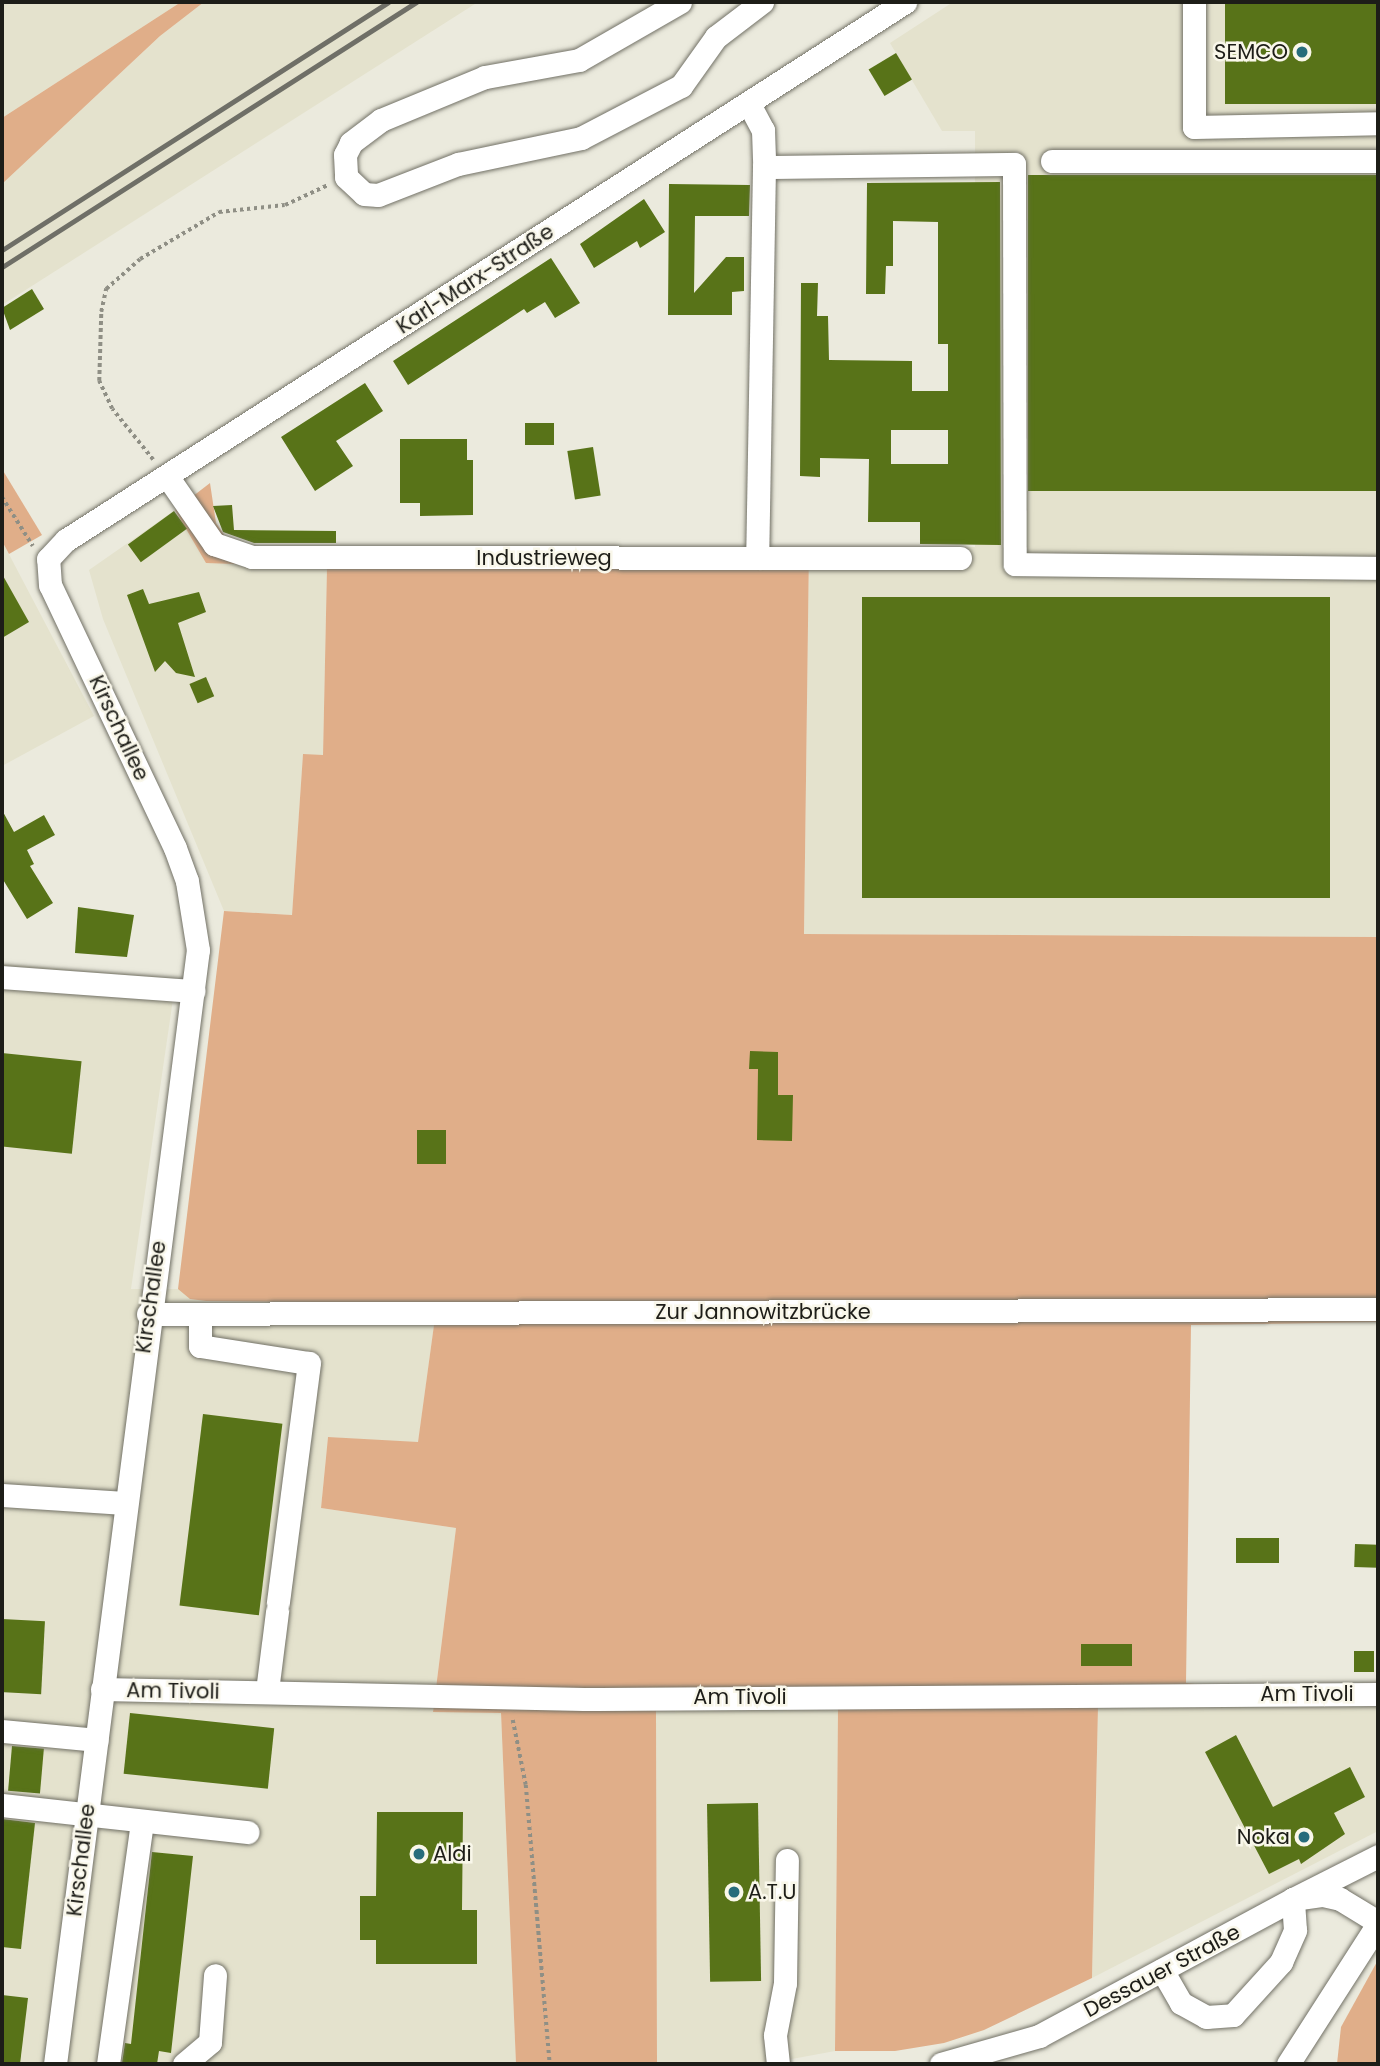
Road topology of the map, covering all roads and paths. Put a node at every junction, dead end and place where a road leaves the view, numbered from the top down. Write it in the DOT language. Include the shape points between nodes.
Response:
graph roads {
  1 [pos="680,2"];
  2 [pos="762,2"];
  3 [pos="905,2"];
  4 [pos="1194,2"];
  5 [pos="749,104"];
  6 [pos="1378,123"];
  7 [pos="1378,161"];
  8 [pos="1052,162"];
  9 [pos="764,167"];
  10 [pos="346,177"];
  11 [pos="167,476"];
  12 [pos="2,497"];
  13 [pos="757,558"];
  14 [pos="960,558"];
  15 [pos="48,559"];
  16 [pos="1378,568"];
  17 [pos="2,976"];
  18 [pos="193,991"];
  19 [pos="1378,1309"];
  20 [pos="148,1314"];
  21 [pos="200,1314"];
  22 [pos="2,1495"];
  23 [pos="125,1503"];
  24 [pos="103,1689"];
  25 [pos="267,1692"];
  26 [pos="1378,1694"];
  27 [pos="507,1698"];
  28 [pos="2,1731"];
  29 [pos="97,1740"];
  30 [pos="2,1805"];
  31 [pos="87,1816"];
  32 [pos="142,1823"];
  33 [pos="248,1832"];
  34 [pos="1378,1856"];
  35 [pos="787,1860"];
  36 [pos="1293,1899"];
  37 [pos="1378,1923"];
  38 [pos="1162,1970"];
  39 [pos="215,1975"];
  40 [pos="55,2064"];
  41 [pos="108,2064"];
  42 [pos="184,2064"];
  43 [pos="550,2064"];
  44 [pos="778,2064"];
  45 [pos="941,2064"];
  46 [pos="1288,2064"];
  1 -- 10 [label="street" via="579,60 485,77 381,120 351,143 345,155"];
  2 -- 10 [label="street" via="716,37 681,86 581,138 458,164 378,195 364,194"];
  3 -- 5 [label="street, Karl-Marx-Straße"];
  4 -- 6 [label="street" via="1194,127"];
  5 -- 9 [label="street" via="762,130"];
  5 -- 11 [label="street, Karl-Marx-Straße"];
  7 -- 8 [label="street"];
  9 -- 13 [label="street"];
  9 -- 16 [label="street" via="1013,164 1015,564"];
  10 -- 11 [label="path" via="285,205 219,212 140,259 106,289 99,365 104,397"];
  11 -- 13 [label="street, Industrieweg" via="214,544 252,558"];
  11 -- 15 [label="street, Karl-Marx-Straße" via="66,540"];
  12 -- 15 [label="path" via="32,545"];
  13 -- 14 [label="street, Industrieweg"];
  15 -- 18 [label="street, Kirschallee" via="50,585 187,881 198,950"];
  17 -- 18 [label="street"];
  18 -- 20 [label="street, Kirschallee"];
  19 -- 21 [label="street, Zur Jannowitzbrücke"];
  20 -- 21 [label="street, Zur Jannowitzbrücke"];
  20 -- 23 [label="street, Kirschallee"];
  21 -- 25 [label="street" via="200,1346 309,1363"];
  22 -- 23 [label="street"];
  23 -- 24 [label="street, Kirschallee"];
  24 -- 25 [label="street, Am Tivoli"];
  24 -- 29 [label="street, Kirschallee"];
  25 -- 27 [label="street, Am Tivoli"];
  26 -- 27 [label="street, Am Tivoli"];
  27 -- 43 [label="path" via="526,1785"];
  28 -- 29 [label="street"];
  29 -- 31 [label="street, Kirschallee"];
  30 -- 31 [label="street"];
  31 -- 32 [label="street"];
  31 -- 40 [label="street, Kirschallee"];
  32 -- 33 [label="street"];
  32 -- 41 [label="street"];
  34 -- 36 [label="street"];
  35 -- 44 [label="street" via="785,1983 775,2035"];
  36 -- 37 [label="street, Dessauer Straße" via="1324,1895 1340,1899"];
  36 -- 38 [label="street, Dessauer Straße"];
  36 -- 38 [label="street" via="1295,1930 1281,1962 1233,2015 1206,2017 1181,2003"];
  37 -- 46 [label="street, Dessauer Straße"];
  38 -- 45 [label="street, Dessauer Straße" via="1039,2036"];
  39 -- 42 [label="street" via="210,2042"];
}
